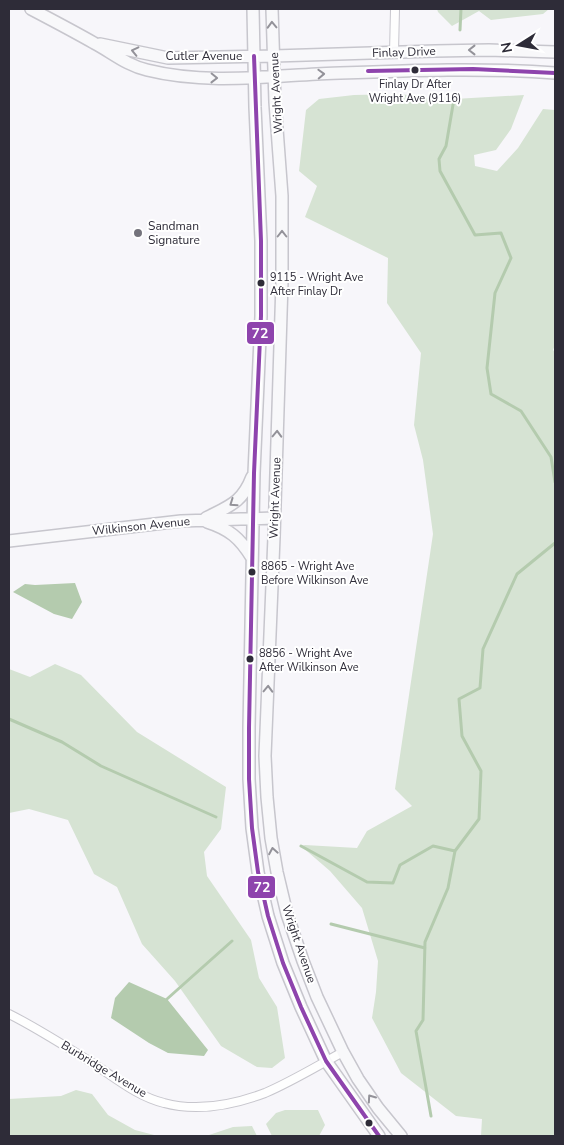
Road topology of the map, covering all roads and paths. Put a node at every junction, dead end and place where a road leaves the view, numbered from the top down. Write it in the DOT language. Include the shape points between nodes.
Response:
graph roads {
  1 [pos="31,9"];
  2 [pos="253,9"];
  3 [pos="272,9"];
  4 [pos="395,9"];
  5 [pos="96,44"];
  6 [pos="394,52"];
  7 [pos="555,52"];
  8 [pos="254,56"];
  9 [pos="274,56"];
  10 [pos="555,73"];
  11 [pos="274,76"];
  12 [pos="254,77"];
  13 [pos="254,473"];
  14 [pos="253,518"];
  15 [pos="274,518"];
  16 [pos="201,520"];
  17 [pos="9,541"];
  18 [pos="252,559"];
  19 [pos="9,1014"];
  20 [pos="342,1052"];
  21 [pos="326,1061"];
  22 [pos="379,1136"];
  23 [pos="401,1136"];
  1 -- 5 [label="main road, Cutler Avenue"];
  2 -- 8 [label="main road, Wright Avenue"];
  9 -- 3 [label="main road, Wright Avenue, one-way"];
  4 -- 6 [label="street"];
  8 -- 5 [label="main road, Cutler Avenue, one-way" via="168,58"];
  5 -- 12 [label="main road, Cutler Avenue, one-way" via="124,62 174,76"];
  7 -- 6 [label="main road, Finlay Drive, one-way"];
  6 -- 9 [label="main road, Finlay Drive"];
  8 -- 9 [label="main road, Finlay Drive"];
  8 -- 12 [label="main road, Wright Avenue"];
  9 -- 11 [label="main road, Wright Avenue"];
  11 -- 10 [label="main road, Finlay Drive, one-way" via="442,69"];
  11 -- 12 [label="main road, Finlay Drive"];
  15 -- 11 [label="main road, Wright Avenue, one-way" via="282,206"];
  12 -- 13 [label="main road, Wright Avenue" via="262,240"];
  13 -- 14 [label="main road, Wright Avenue"];
  13 -- 16 [label="main road, one-way" via="236,502"];
  14 -- 15 [label="main road, Wilkinson Avenue"];
  14 -- 16 [label="main road, Wilkinson Avenue"];
  14 -- 18 [label="main road, Wright Avenue"];
  20 -- 15 [label="main road, Wright Avenue, one-way" via="303,961 287,914 271,838 265,756"];
  16 -- 17 [label="main road, Wilkinson Avenue"];
  16 -- 18 [label="main road" via="234,534"];
  18 -- 21 [label="main road, Wright Avenue" via="249,779 258,872 283,963"];
  19 -- 21 [label="street, Burbridge Avenue" via="37,1028 140,1094 163,1103 187,1107 238,1102 265,1093"];
  20 -- 21 [label="street, Burbridge Avenue"];
  23 -- 20 [label="main road, Wright Avenue, one-way" via="378,1108"];
  21 -- 22 [label="main road, Wright Avenue"];
}
